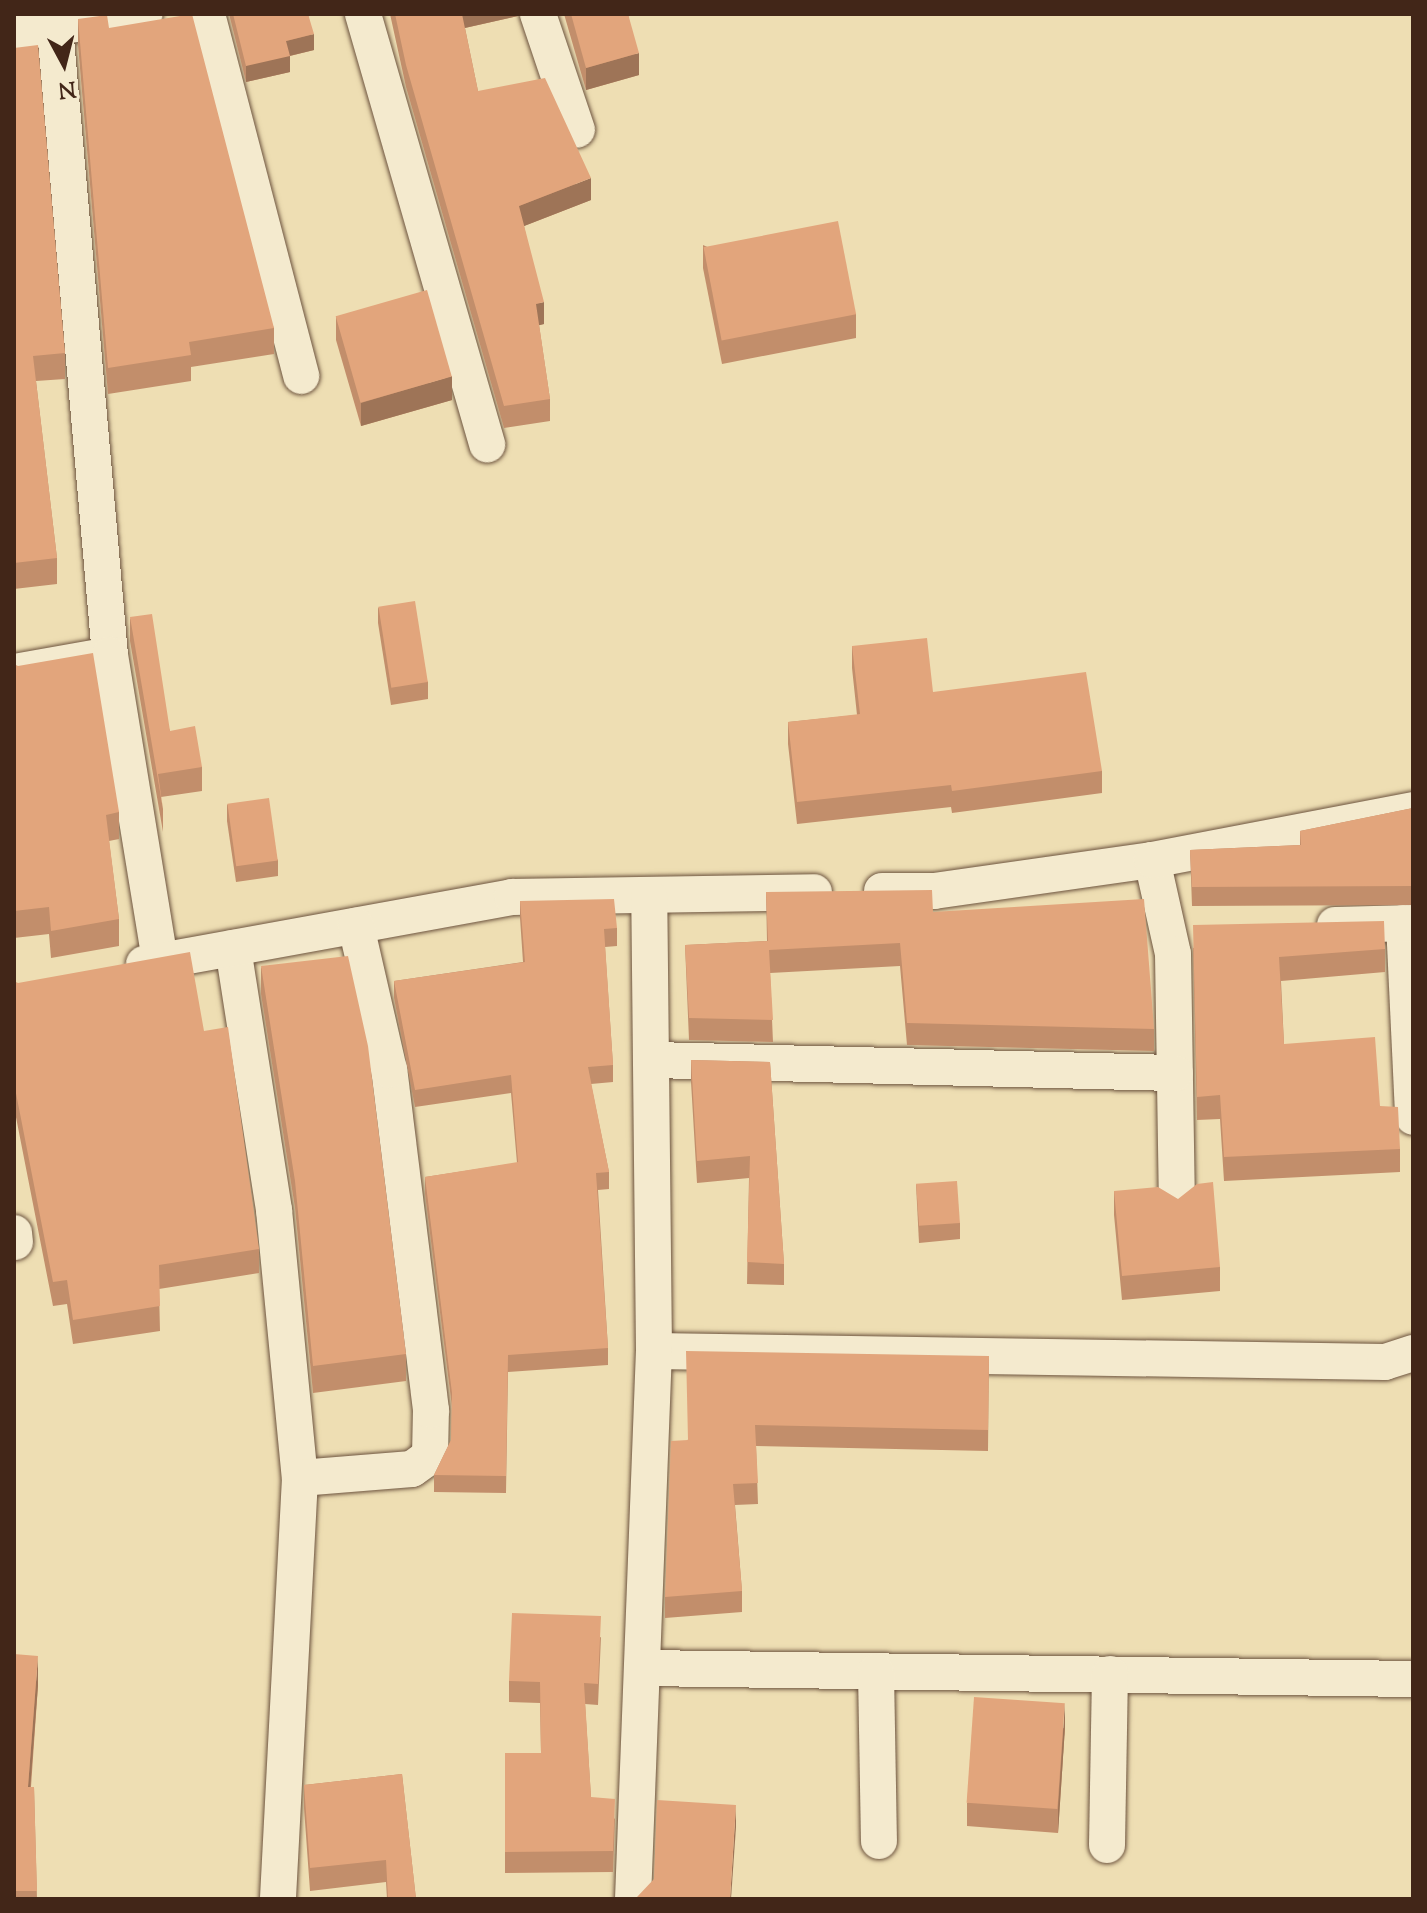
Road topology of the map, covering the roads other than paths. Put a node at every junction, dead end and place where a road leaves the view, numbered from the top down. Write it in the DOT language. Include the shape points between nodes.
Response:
graph roads {
  1 [pos="145,14"];
  2 [pos="207,14"];
  3 [pos="363,14"];
  4 [pos="538,14"];
  5 [pos="55,28"];
  6 [pos="14,33"];
  7 [pos="577,130"];
  8 [pos="301,376"];
  9 [pos="487,445"];
  10 [pos="110,655"];
  11 [pos="14,672"];
  12 [pos="1413,810"];
  13 [pos="1152,860"];
  14 [pos="649,897"];
  15 [pos="1408,923"];
  16 [pos="1293,925"];
  17 [pos="356,926"];
  18 [pos="233,948"];
  19 [pos="160,961"];
  20 [pos="102,971"];
  21 [pos="653,1060"];
  22 [pos="1175,1073"];
  23 [pos="1413,1117"];
  24 [pos="1177,1202"];
  25 [pos="654,1351"];
  26 [pos="1413,1353"];
  27 [pos="300,1478"];
  28 [pos="644,1668"];
  29 [pos="876,1672"];
  30 [pos="1110,1674"];
  31 [pos="1413,1679"];
  32 [pos="879,1841"];
  33 [pos="1107,1845"];
  34 [pos="278,1899"];
  35 [pos="633,1899"];
  1 -- 5 [label="street"];
  2 -- 8 [label="street"];
  3 -- 9 [label="street"];
  4 -- 7 [label="street"];
  5 -- 6 [label="street"];
  5 -- 10 [label="street"];
  10 -- 11 [label="street"];
  10 -- 19 [label="street"];
  12 -- 13 [label="street"];
  13 -- 14 [label="street" via="934,891"];
  13 -- 22 [label="street" via="1183,927"];
  14 -- 17 [label="street" via="512,897"];
  14 -- 21 [label="street"];
  15 -- 16 [label="street"];
  15 -- 23 [label="street"];
  17 -- 18 [label="street"];
  17 -- 27 [label="street" via="389,1070 431,1410 430,1456 412,1469"];
  18 -- 19 [label="street"];
  18 -- 27 [label="street" via="274,1210"];
  19 -- 20 [label="street"];
  21 -- 22 [label="street"];
  21 -- 25 [label="street"];
  22 -- 24 [label="street"];
  25 -- 26 [label="street" via="1385,1362"];
  25 -- 28 [label="street"];
  27 -- 34 [label="street"];
  28 -- 29 [label="street"];
  28 -- 35 [label="street"];
  29 -- 30 [label="street"];
  29 -- 32 [label="street"];
  30 -- 31 [label="street"];
  30 -- 33 [label="street"];
}
